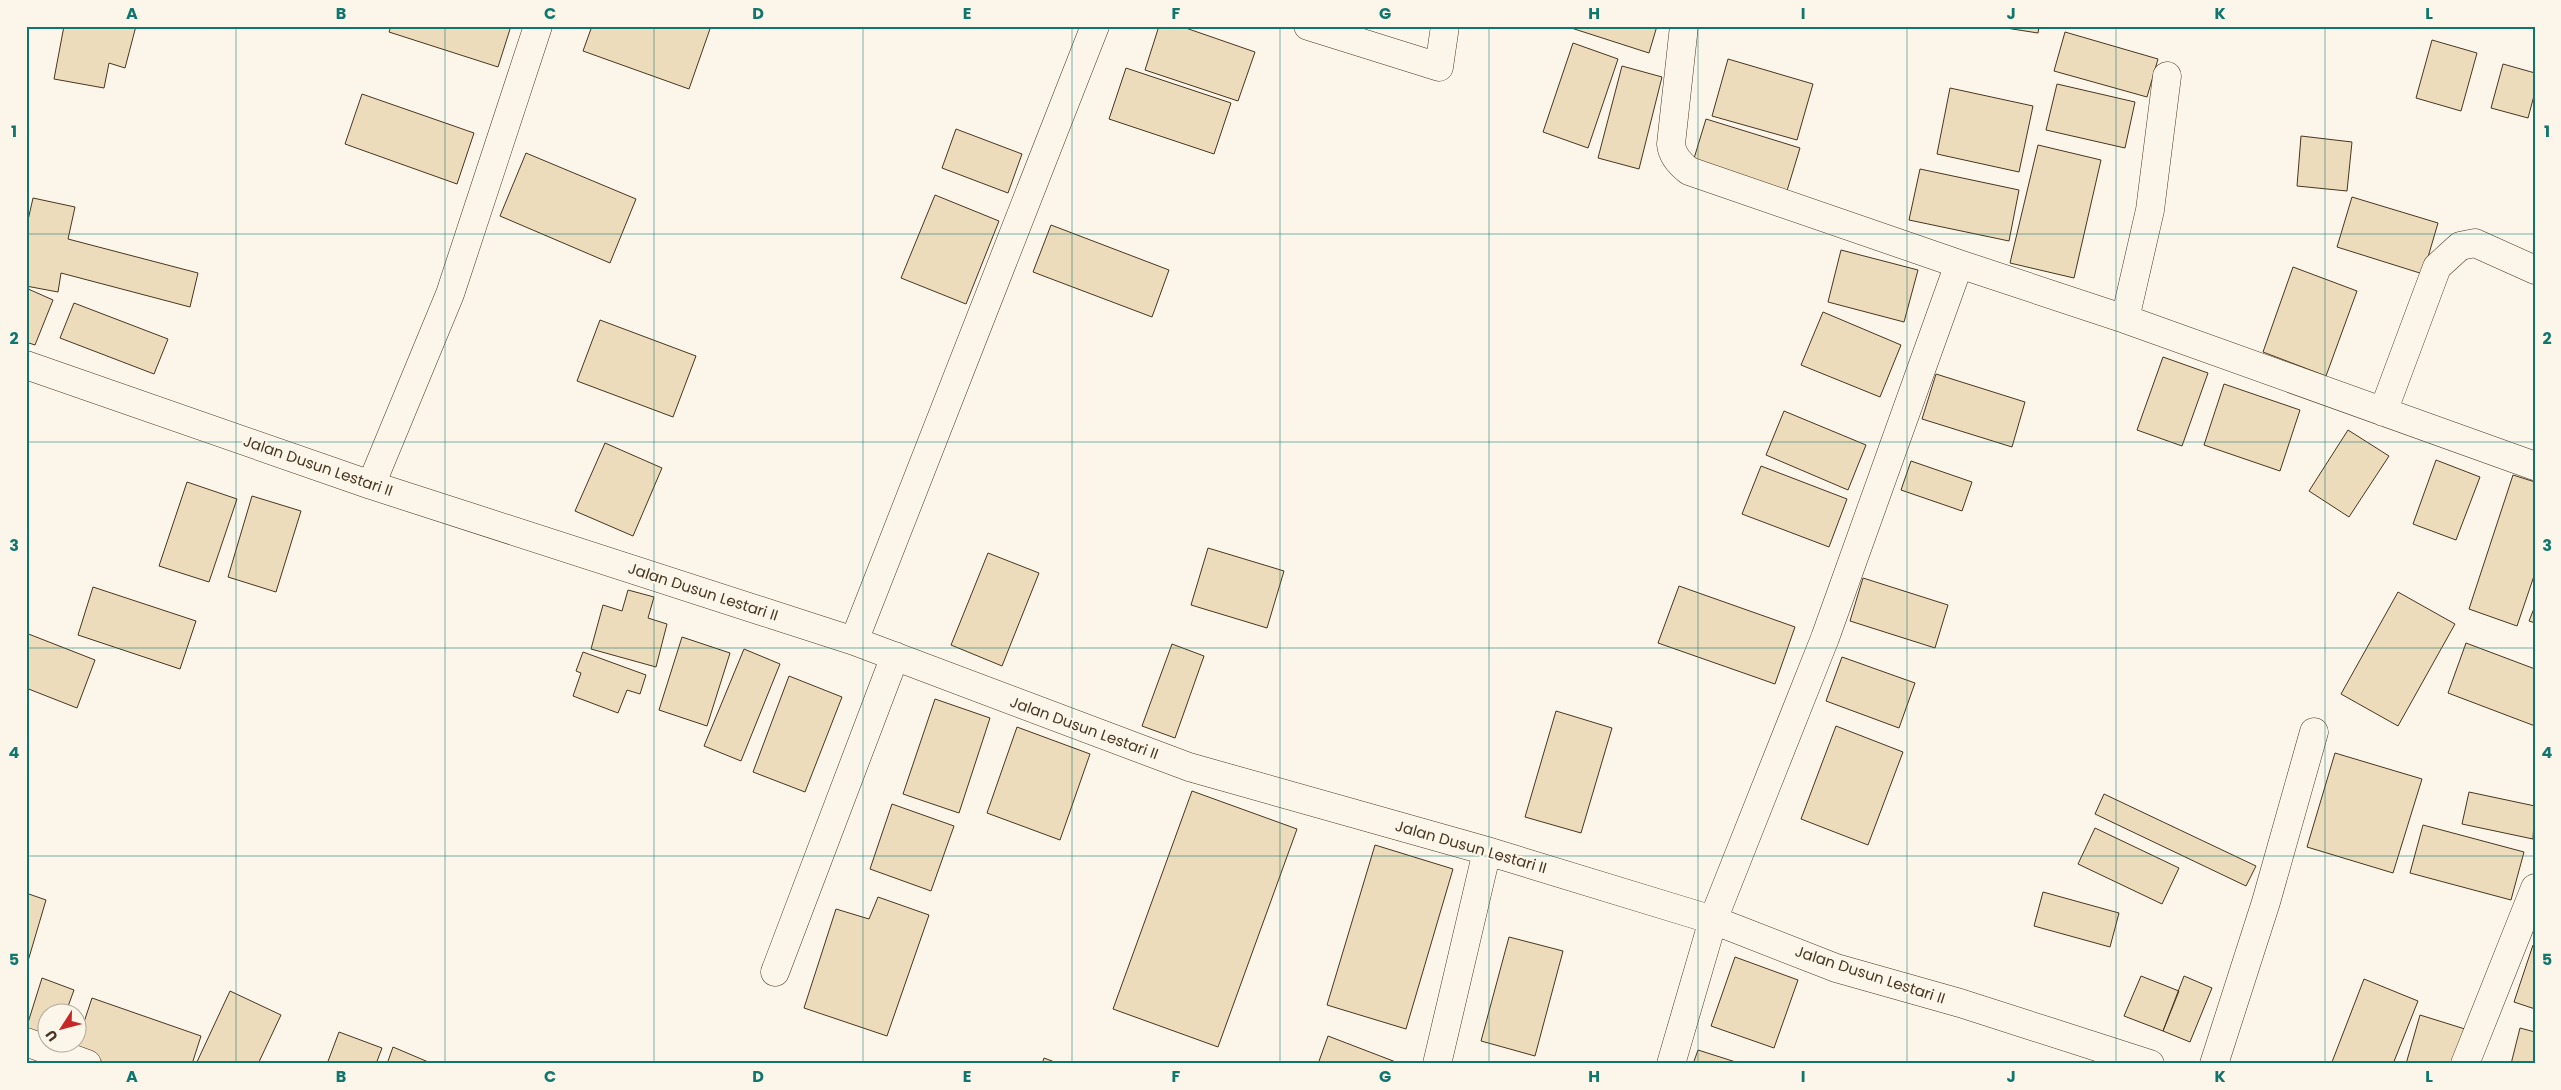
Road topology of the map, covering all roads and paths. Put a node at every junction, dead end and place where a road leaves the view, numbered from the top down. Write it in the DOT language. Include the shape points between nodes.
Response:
graph roads {
  1 [pos="538,26"];
  2 [pos="1095,26"];
  3 [pos="1308,26"];
  4 [pos="1445,26"];
  5 [pos="1684,26"];
  6 [pos="2167,76"];
  7 [pos="1959,264"];
  8 [pos="2535,270"];
  9 [pos="2125,319"];
  10 [pos="26,365"];
  11 [pos="2383,412"];
  12 [pos="2535,466"];
  13 [pos="371,485"];
  14 [pos="854,641"];
  15 [pos="895,656"];
  16 [pos="2314,732"];
  17 [pos="1487,851"];
  18 [pos="2535,888"];
  19 [pos="1714,920"];
  20 [pos="775,972"];
  21 [pos="26,1042"];
  22 [pos="87,1064"];
  23 [pos="1437,1064"];
  24 [pos="1671,1064"];
  25 [pos="2150,1064"];
  26 [pos="2214,1064"];
  27 [pos="2464,1064"];
  1 -- 13 [label="street" via="450,294"];
  2 -- 14 [label="street"];
  3 -- 4 [label="street" via="1439,67"];
  5 -- 7 [label="street" via="1671,144 1673,154 1682,166 1716,181"];
  6 -- 9 [label="street" via="2150,210"];
  7 -- 9 [label="street"];
  7 -- 19 [label="street" via="1826,638"];
  8 -- 11 [label="street" via="2475,243 2460,246 2449,254 2437,268"];
  9 -- 11 [label="street"];
  10 -- 13 [label="street, Jalan Dusun Lestari II"];
  11 -- 12 [label="street"];
  13 -- 14 [label="street, Jalan Dusun Lestari II"];
  14 -- 15 [label="street, Jalan Dusun Lestari II"];
  15 -- 17 [label="street, Jalan Dusun Lestari II" via="1189,767"];
  15 -- 20 [label="street"];
  16 -- 26 [label="street" via="2266,902"];
  17 -- 19 [label="street, Jalan Dusun Lestari II"];
  17 -- 23 [label="street"];
  18 -- 27 [label="street"];
  19 -- 24 [label="street"];
  19 -- 25 [label="street, Jalan Dusun Lestari II" via="1836,968 1960,1003"];
  21 -- 22 [label="street"];
}
